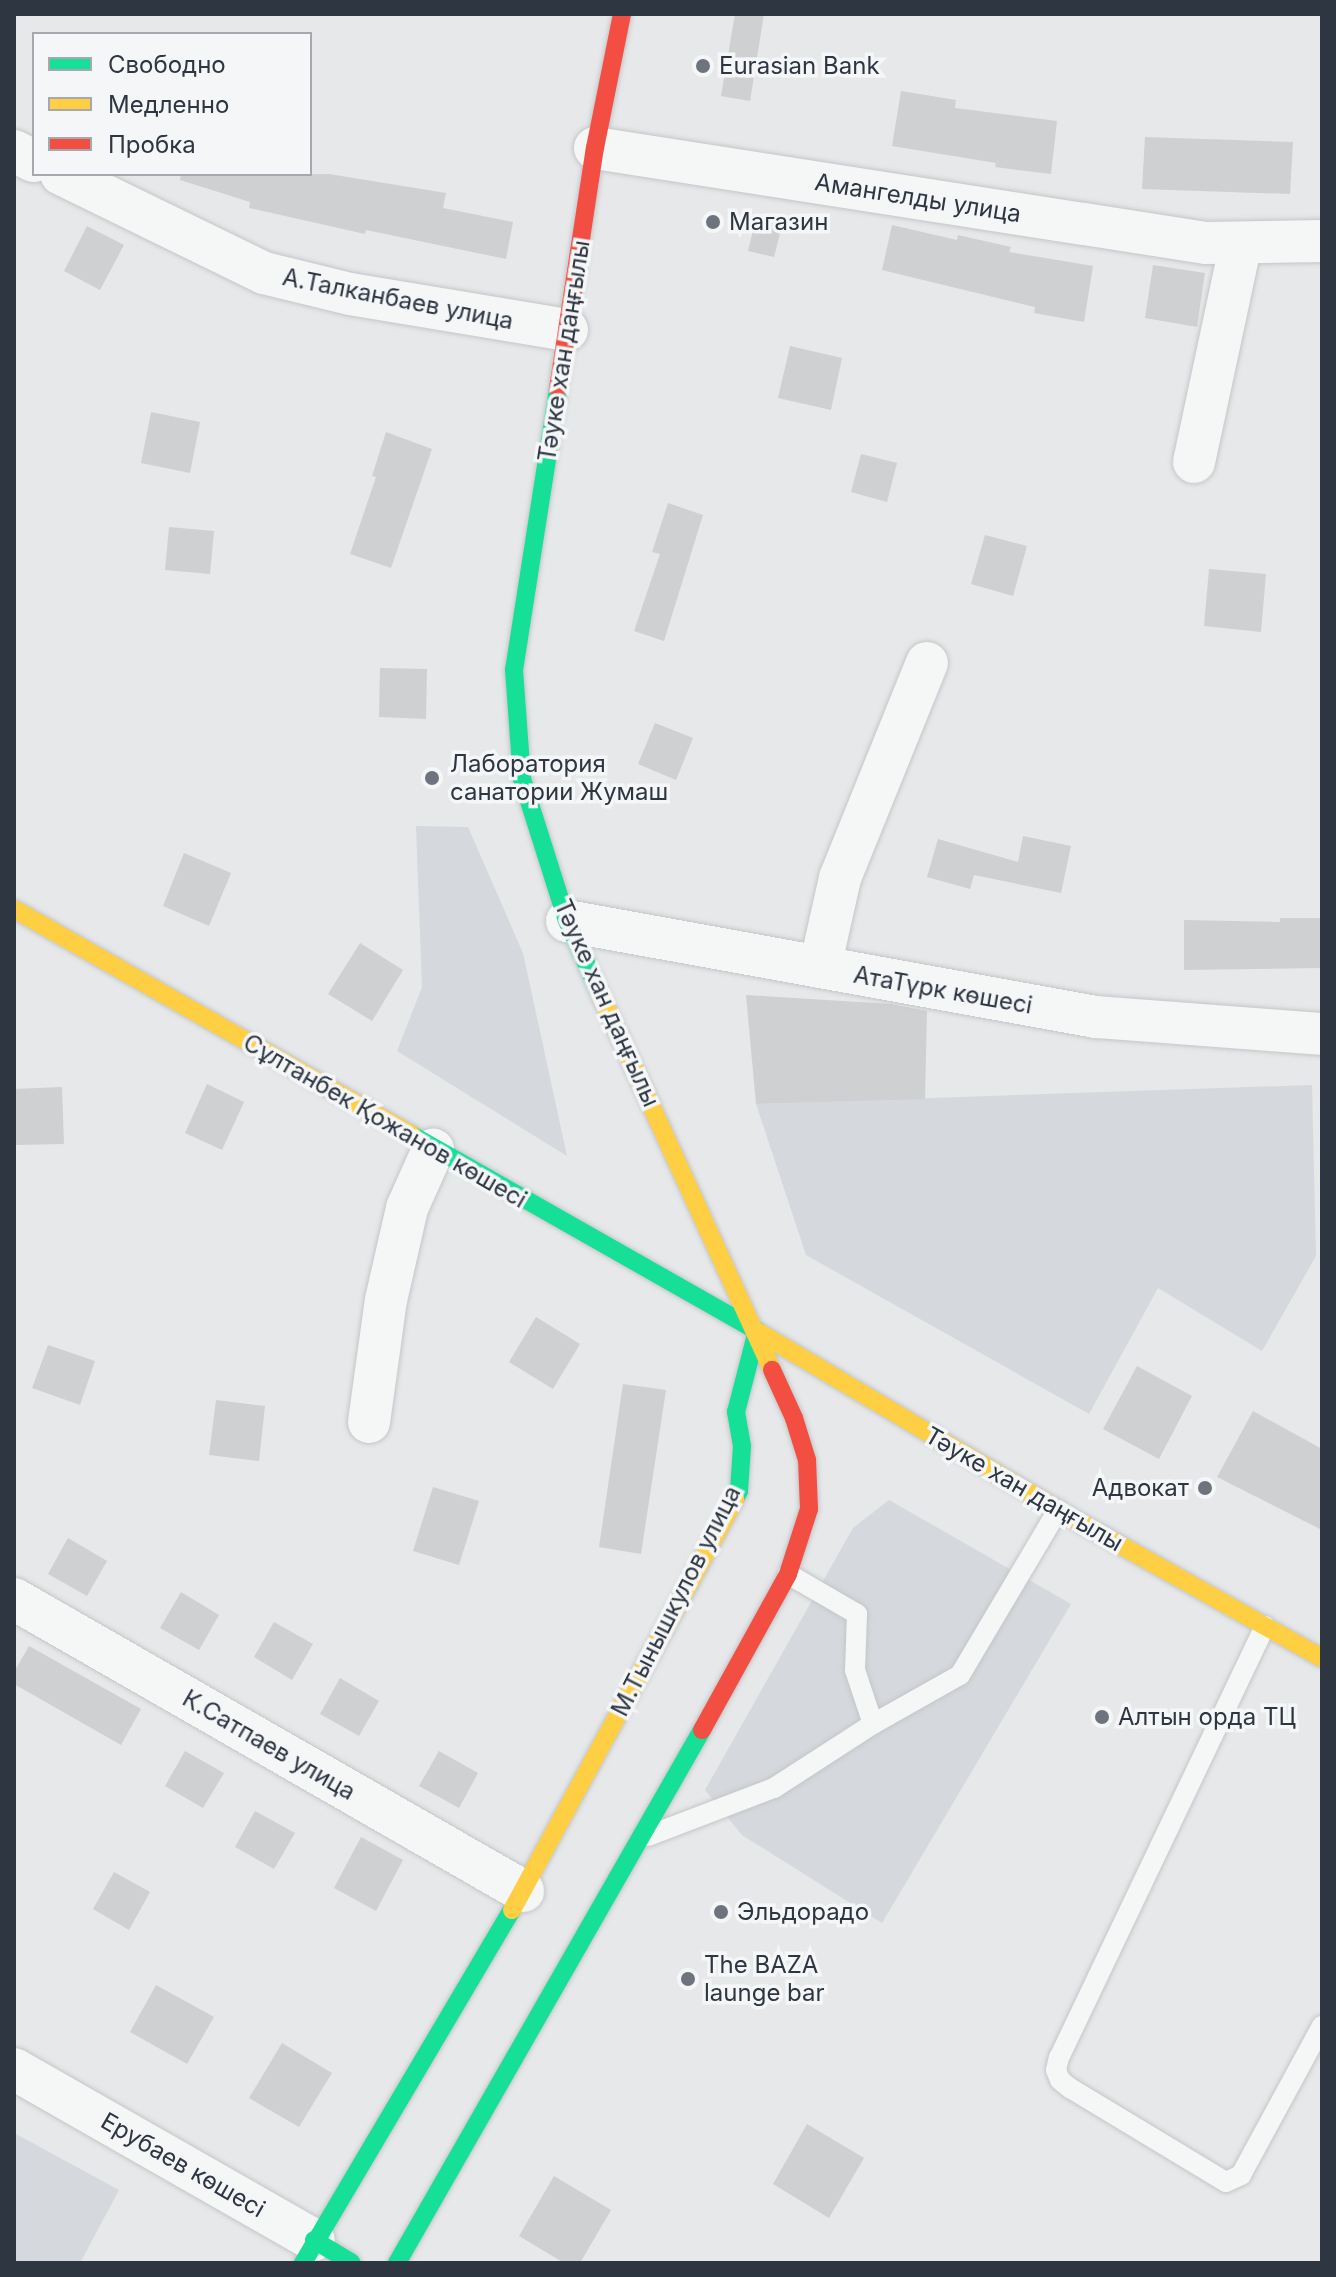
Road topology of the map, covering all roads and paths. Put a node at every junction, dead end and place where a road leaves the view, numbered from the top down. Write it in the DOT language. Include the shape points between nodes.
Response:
graph roads {
  1 [pos="622,14"];
  2 [pos="595,148"];
  3 [pos="14,151"];
  4 [pos="32,160"];
  5 [pos="65,176"];
  6 [pos="1322,241"];
  7 [pos="1241,243"];
  8 [pos="567,330"];
  9 [pos="1194,462"];
  10 [pos="927,663"];
  11 [pos="14,909"];
  12 [pos="567,921"];
  13 [pos="820,967"];
  14 [pos="1322,1034"];
  15 [pos="433,1150"];
  16 [pos="757,1331"];
  17 [pos="369,1422"];
  18 [pos="1058,1510"];
  19 [pos="788,1574"];
  20 [pos="14,1599"];
  21 [pos="1265,1626"];
  22 [pos="1322,1658"];
  23 [pos="873,1724"];
  24 [pos="642,1839"];
  25 [pos="523,1891"];
  26 [pos="1322,2026"];
  27 [pos="14,2069"];
  28 [pos="308,2252"];
  29 [pos="352,2263"];
  30 [pos="397,2263"];
  1 -- 2 [label="main road, Тәуке хан даңғылы"];
  2 -- 7 [label="street, Амангелды улица" via="1206,243"];
  2 -- 8 [label="main road, Тәуке хан даңғылы"];
  3 -- 4 [label="street"];
  5 -- 8 [label="street, А.Талканбаев улица" via="264,273 350,294"];
  6 -- 7 [label="street, Амангелды улица"];
  7 -- 9 [label="street"];
  8 -- 12 [label="main road, Тәуке хан даңғылы" via="514,670 522,779"];
  10 -- 13 [label="street" via="840,878"];
  11 -- 15 [label="main road, Сұлтанбек Қожанов көшесі"];
  12 -- 13 [label="street, АтаТүрк көшесі"];
  12 -- 16 [label="main road, Тәуке хан даңғылы"];
  13 -- 14 [label="street, АтаТүрк көшесі" via="1096,1017"];
  15 -- 16 [label="main road, Сұлтанбек Қожанов көшесі"];
  15 -- 17 [label="street" via="407,1208 386,1300"];
  16 -- 18 [label="main road, Тәуке хан даңғылы"];
  16 -- 19 [label="main road" via="807,1460 809,1509"];
  16 -- 25 [label="main road, М.Тынышкулов улица" via="736,1412 742,1446 739,1491"];
  18 -- 21 [label="main road, Тәуке хан даңғылы"];
  18 -- 23 [label="lane" via="960,1675"];
  19 -- 23 [label="lane" via="857,1614 855,1670"];
  19 -- 24 [label="main road"];
  20 -- 25 [label="street, К.Сатпаев улица"];
  21 -- 22 [label="main road, Тәуке хан даңғылы"];
  21 -- 26 [label="lane" via="1056,2070 1070,2088 1226,2182 1241,2175"];
  23 -- 24 [label="lane" via="774,1788"];
  24 -- 30 [label="main road"];
  25 -- 28 [label="main road, М.Тынышкулов улица"];
  27 -- 28 [label="street, Ерубаев көшесі"];
  28 -- 29 [label="main road, Ерубаев көшесі"];
}
